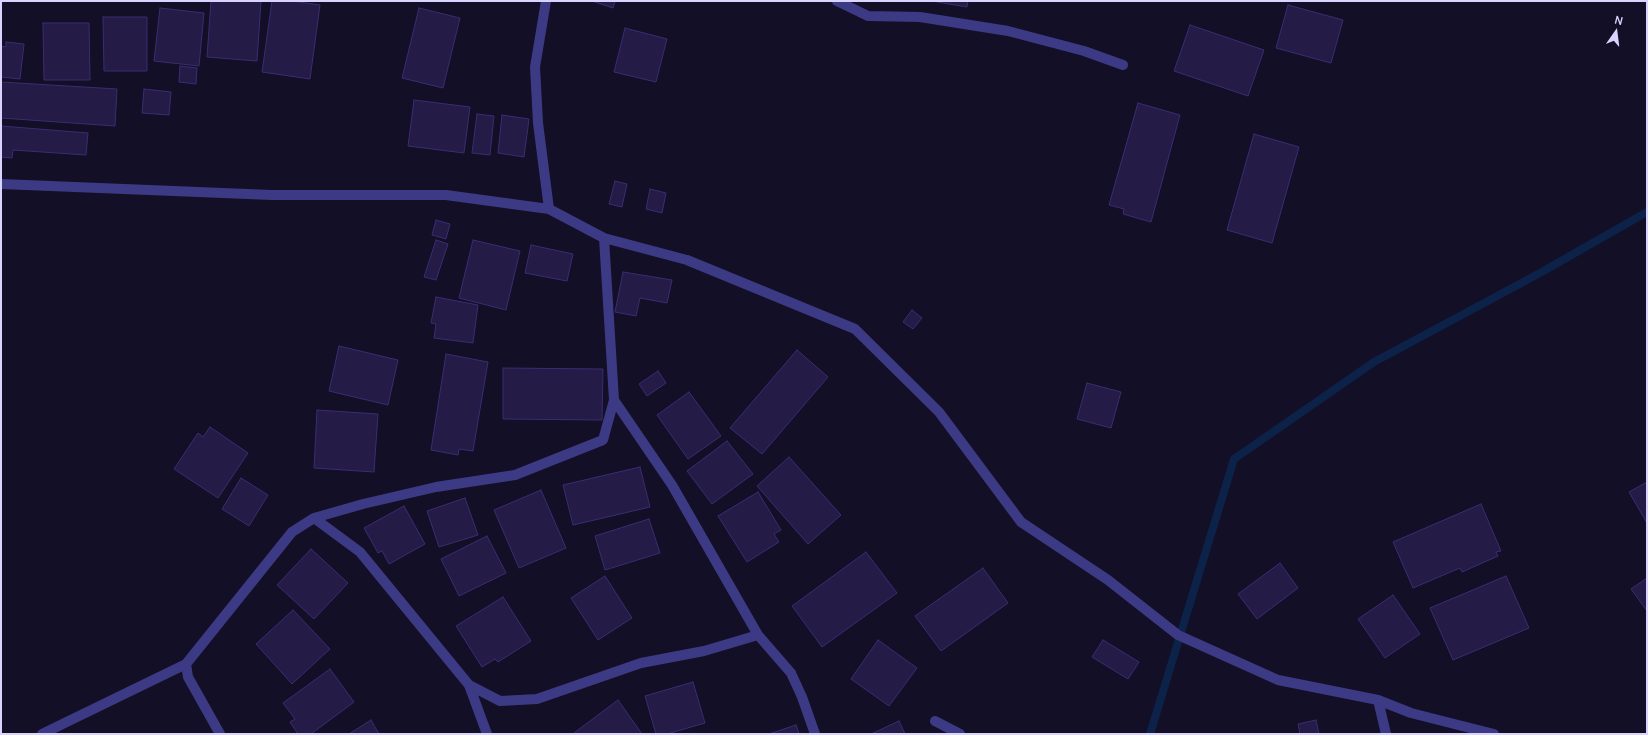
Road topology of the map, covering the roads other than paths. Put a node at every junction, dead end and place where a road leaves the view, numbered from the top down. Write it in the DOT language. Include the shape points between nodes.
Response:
graph roads {
  1 [pos="546,1"];
  2 [pos="837,1"];
  3 [pos="1123,65"];
  4 [pos="1,184"];
  5 [pos="549,209"];
  6 [pos="604,238"];
  7 [pos="614,400"];
  8 [pos="314,518"];
  9 [pos="758,634"];
  10 [pos="186,664"];
  11 [pos="469,686"];
  12 [pos="1378,700"];
  13 [pos="935,721"];
  14 [pos="42,734"];
  15 [pos="220,734"];
  16 [pos="487,734"];
  17 [pos="815,734"];
  18 [pos="960,734"];
  19 [pos="1386,734"];
  20 [pos="1494,734"];
  1 -- 5 [label="street" via="534,67"];
  2 -- 3 [label="street" via="868,16 920,17 1008,31 1084,51"];
  4 -- 5 [label="street" via="272,195 446,195"];
  5 -- 6 [label="street"];
  6 -- 7 [label="street"];
  6 -- 12 [label="street" via="688,260 855,329 939,412 1021,522 1108,580 1178,635 1278,680"];
  7 -- 8 [label="street" via="603,440 573,453 515,475 436,487"];
  7 -- 9 [label="street" via="672,485"];
  8 -- 10 [label="street" via="292,532"];
  8 -- 11 [label="street" via="360,552"];
  9 -- 11 [label="street" via="704,652 641,663 537,699 500,701"];
  9 -- 17 [label="street" via="791,673"];
  10 -- 14 [label="street"];
  10 -- 15 [label="street" via="188,677"];
  11 -- 16 [label="street"];
  12 -- 19 [label="street"];
  12 -- 20 [label="street" via="1412,713"];
  13 -- 18 [label="street"];
}
